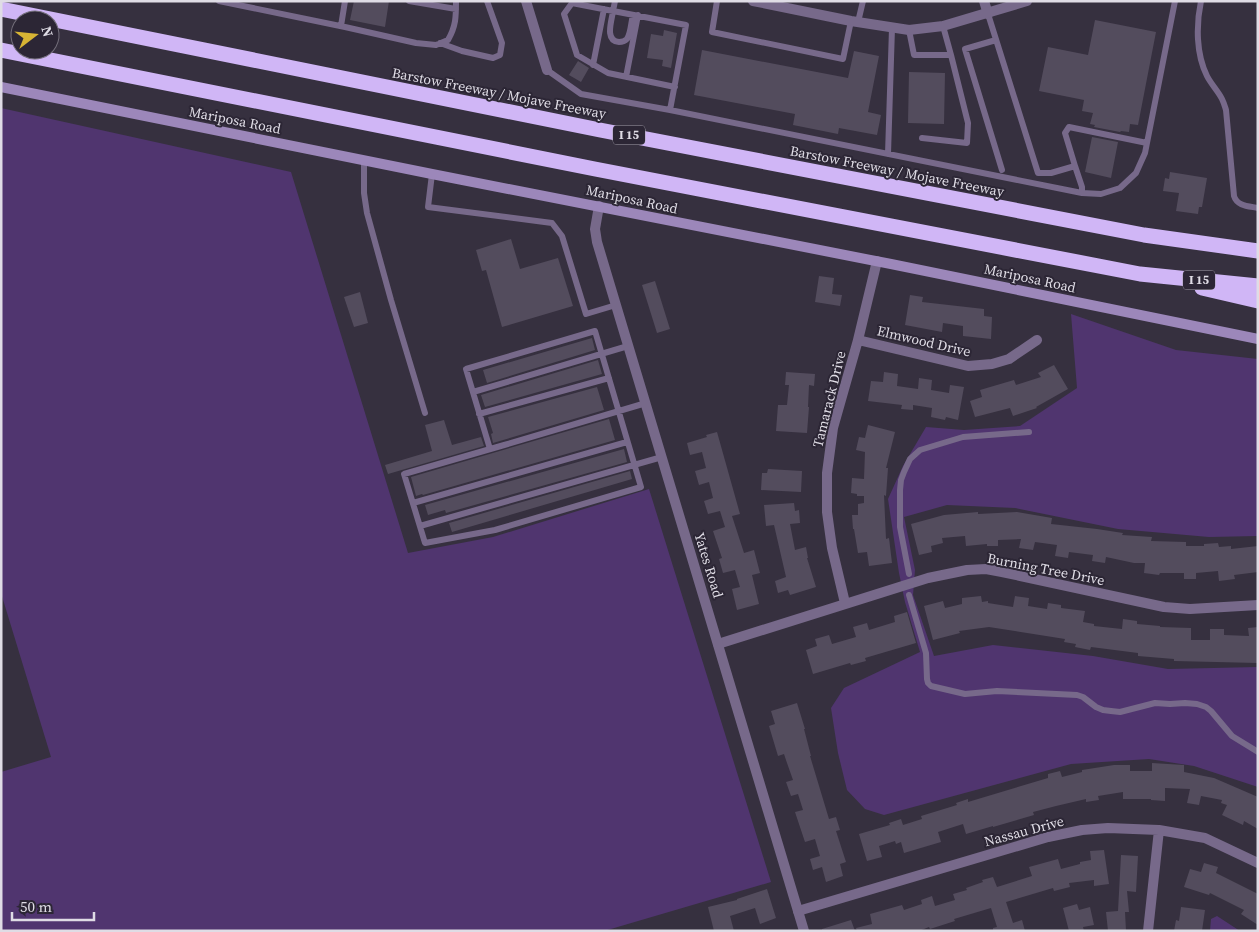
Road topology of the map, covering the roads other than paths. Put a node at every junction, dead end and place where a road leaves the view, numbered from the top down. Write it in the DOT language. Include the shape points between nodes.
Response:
graph roads {
  1 [pos="219,1"];
  2 [pos="346,1"];
  3 [pos="409,1"];
  4 [pos="456,1"];
  5 [pos="487,1"];
  6 [pos="526,1"];
  7 [pos="615,1"];
  8 [pos="717,1"];
  9 [pos="753,1"];
  10 [pos="862,1"];
  11 [pos="984,1"];
  12 [pos="1026,1"];
  13 [pos="1175,1"];
  14 [pos="1201,1"];
  15 [pos="788,5"];
  16 [pos="1,9"];
  17 [pos="456,9"];
  18 [pos="604,9"];
  19 [pos="613,11"];
  20 [pos="988,14"];
  21 [pos="636,15"];
  22 [pos="855,21"];
  23 [pos="341,26"];
  24 [pos="943,26"];
  25 [pos="892,28"];
  26 [pos="909,30"];
  27 [pos="996,40"];
  28 [pos="440,43"];
  29 [pos="1,50"];
  30 [pos="951,55"];
  31 [pos="593,64"];
  32 [pos="547,70"];
  33 [pos="626,77"];
  34 [pos="675,87"];
  35 [pos="1,88"];
  36 [pos="670,110"];
  37 [pos="922,138"];
  38 [pos="1147,143"];
  39 [pos="888,154"];
  40 [pos="364,160"];
  41 [pos="1075,166"];
  42 [pos="1002,170"];
  43 [pos="432,174"];
  44 [pos="1082,193"];
  45 [pos="599,206"];
  46 [pos="1258,208"];
  47 [pos="1258,251"];
  48 [pos="877,261"];
  49 [pos="1140,274"];
  50 [pos="1258,286"];
  51 [pos="1258,301"];
  52 [pos="616,305"];
  53 [pos="1258,339"];
  54 [pos="858,340"];
  55 [pos="1037,340"];
  56 [pos="628,346"];
  57 [pos="602,354"];
  58 [pos="609,378"];
  59 [pos="472,392"];
  60 [pos="646,403"];
  61 [pos="619,411"];
  62 [pos="425,413"];
  63 [pos="479,414"];
  64 [pos="1029,432"];
  65 [pos="627,442"];
  66 [pos="490,449"];
  67 [pos="662,457"];
  68 [pos="634,465"];
  69 [pos="413,503"];
  70 [pos="420,526"];
  71 [pos="909,574"];
  72 [pos="908,595"];
  73 [pos="845,603"];
  74 [pos="1258,605"];
  75 [pos="718,644"];
  76 [pos="1258,752"];
  77 [pos="1158,830"];
  78 [pos="1258,863"];
  79 [pos="798,911"];
  80 [pos="804,931"];
  81 [pos="1148,931"];
  1 -- 23 [label="lane"];
  2 -- 23 [label="lane"];
  3 -- 17 [label="lane"];
  4 -- 17 [label="lane"];
  5 -- 28 [label="lane" via="502,43 500,55 494,58"];
  6 -- 32 [label="street"];
  7 -- 19 [label="lane"];
  8 -- 22 [label="lane" via="712,32 843,59"];
  9 -- 15 [label="street"];
  10 -- 22 [label="lane"];
  11 -- 20 [label="street"];
  12 -- 20 [label="street"];
  13 -- 38 [label="lane"];
  14 -- 46 [label="lane" via="1198,35 1202,61 1226,110 1235,200"];
  15 -- 22 [label="street"];
  16 -- 47 [label="highway, Barstow Freeway / Mojave Freeway / I 15" via="1115,230"];
  17 -- 28 [label="lane" via="452,32 448,40"];
  18 -- 19 [label="lane"];
  18 -- 31 [label="lane"];
  18 -- 31 [label="lane" via="572,3 564,14 578,55"];
  19 -- 21 [label="lane"];
  19 -- 21 [label="lane" via="609,32 610,37 618,42 628,37"];
  20 -- 24 [label="street"];
  20 -- 27 [label="lane"];
  21 -- 33 [label="lane"];
  21 -- 34 [label="lane" via="686,25"];
  22 -- 25 [label="street"];
  23 -- 28 [label="lane" via="416,43"];
  24 -- 26 [label="street"];
  24 -- 30 [label="lane"];
  25 -- 26 [label="street"];
  25 -- 39 [label="lane"];
  26 -- 30 [label="lane" via="914,55"];
  27 -- 41 [label="lane" via="1038,173"];
  27 -- 42 [label="lane" via="966,49"];
  29 -- 49 [label="highway, I 15" via="595,170"];
  30 -- 37 [label="lane" via="968,124 967,143"];
  31 -- 33 [label="lane" via="608,73"];
  32 -- 36 [label="lane" via="581,94"];
  33 -- 34 [label="lane"];
  34 -- 36 [label="lane"];
  35 -- 40 [label="main road, Mariposa Road"];
  36 -- 39 [label="lane"];
  38 -- 41 [label="lane" via="1070,127 1065,133"];
  38 -- 44 [label="lane" via="1136,173 1120,188 1101,194"];
  39 -- 44 [label="lane"];
  40 -- 43 [label="main road, Mariposa Road"];
  40 -- 62 [label="lane" via="367,213"];
  41 -- 44 [label="lane"];
  43 -- 45 [label="main road, Mariposa Road"];
  43 -- 52 [label="lane" via="428,207 552,223 562,236 586,314"];
  45 -- 48 [label="main road, Mariposa Road"];
  45 -- 52 [label="street, Yates Road" via="595,229 597,242"];
  48 -- 53 [label="main road, Mariposa Road"];
  48 -- 54 [label="street, Tamarack Drive"];
  49 -- 50 [label="highway, I 15"];
  49 -- 51 [label="highway"];
  52 -- 56 [label="street, Yates Road"];
  54 -- 55 [label="street, Elmwood Drive" via="968,366 992,364 1009,358"];
  54 -- 73 [label="street, Tamarack Drive" via="833,428 827,473 828,521"];
  56 -- 57 [label="lane"];
  56 -- 60 [label="street, Yates Road"];
  57 -- 58 [label="lane"];
  57 -- 59 [label="lane"];
  57 -- 59 [label="lane" via="595,330 466,368"];
  58 -- 61 [label="lane"];
  58 -- 63 [label="lane"];
  59 -- 63 [label="lane"];
  60 -- 61 [label="lane"];
  60 -- 67 [label="street, Yates Road"];
  61 -- 65 [label="lane"];
  61 -- 66 [label="lane"];
  63 -- 66 [label="lane"];
  64 -- 71 [label="lane" via="963,437 920,450 910,459 900,490 900,527"];
  65 -- 68 [label="lane"];
  65 -- 69 [label="lane"];
  66 -- 69 [label="lane" via="404,474"];
  67 -- 68 [label="lane"];
  67 -- 75 [label="street, Yates Road"];
  68 -- 70 [label="lane"];
  68 -- 70 [label="lane" via="641,487 495,530 425,543"];
  69 -- 70 [label="lane"];
  72 -- 76 [label="lane" via="926,654 927,679 931,686 965,694 997,691 1077,695 1103,710 1120,712 1155,703 1197,704 1206,707 1232,736"];
  73 -- 74 [label="street, Burning Tree Drive" via="949,573 986,569 1164,607 1190,609"];
  73 -- 75 [label="street, Burning Tree Drive"];
  75 -- 79 [label="street, Yates Road"];
  77 -- 78 [label="street, Nassau Drive" via="1205,838"];
  77 -- 79 [label="street, Nassau Drive" via="1108,828 1048,837"];
  77 -- 81 [label="street"];
  79 -- 80 [label="street, Yates Road"];
}
